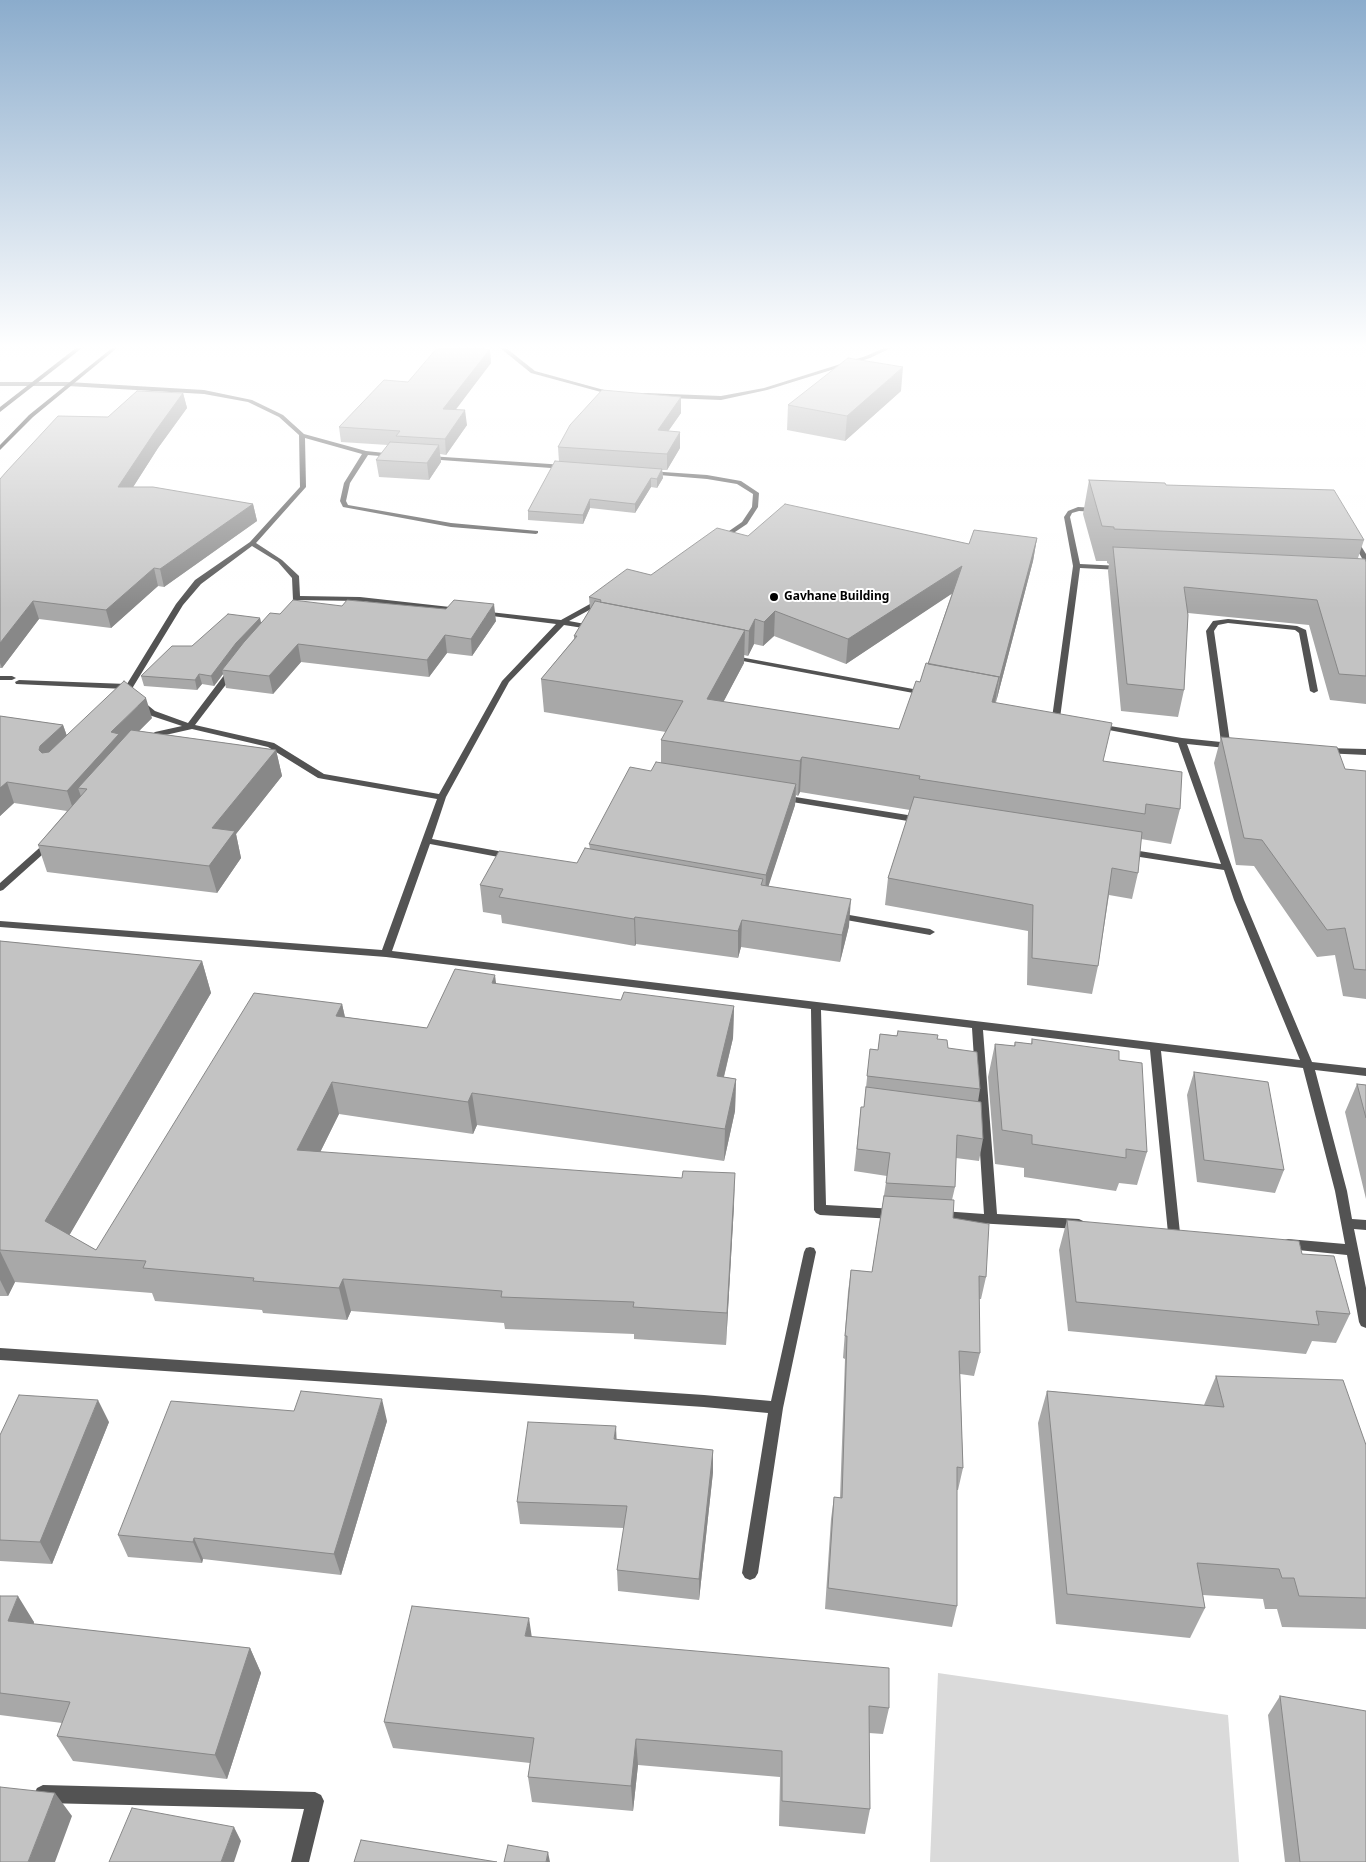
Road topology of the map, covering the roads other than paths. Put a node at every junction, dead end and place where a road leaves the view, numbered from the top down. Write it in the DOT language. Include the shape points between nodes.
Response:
graph roads {
  1 [pos="302,434"];
  2 [pos="13,435"];
  3 [pos="305,435"];
  4 [pos="0,448"];
  5 [pos="366,453"];
  6 [pos="402,456"];
  7 [pos="422,457"];
  8 [pos="569,468"];
  9 [pos="638,472"];
  10 [pos="1107,510"];
  11 [pos="536,532"];
  12 [pos="1351,535"];
  13 [pos="252,543"];
  14 [pos="714,545"];
  15 [pos="1366,560"];
  16 [pos="1077,566"];
  17 [pos="1127,569"];
  18 [pos="613,595"];
  19 [pos="296,598"];
  20 [pos="289,605"];
  21 [pos="466,611"];
  22 [pos="475,612"];
  23 [pos="562,622"];
  24 [pos="599,629"];
  25 [pos="719,654"];
  26 [pos="237,664"];
  27 [pos="0,678"];
  28 [pos="130,691"];
  29 [pos="1314,691"];
  30 [pos="930,694"];
  31 [pos="123,702"];
  32 [pos="1046,716"];
  33 [pos="1056,718"];
  34 [pos="1065,720"];
  35 [pos="1085,723"];
  36 [pos="190,726"];
  37 [pos="1182,741"];
  38 [pos="1226,745"];
  39 [pos="1244,746"];
  40 [pos="139,747"];
  41 [pos="1316,751"];
  42 [pos="1366,752"];
  43 [pos="442,797"];
  44 [pos="773,797"];
  45 [pos="931,822"];
  46 [pos="56,838"];
  47 [pos="426,841"];
  48 [pos="1118,851"];
  49 [pos="523,859"];
  50 [pos="1227,868"];
  51 [pos="0,888"];
  52 [pos="823,913"];
  53 [pos="0,924"];
  54 [pos="930,932"];
  55 [pos="386,954"];
  56 [pos="816,1006"];
  57 [pos="977,1025"];
  58 [pos="1154,1046"];
  59 [pos="1308,1065"];
  60 [pos="1366,1072"];
  61 [pos="908,1214"];
  62 [pos="927,1215"];
  63 [pos="992,1219"];
  64 [pos="1348,1222"];
  65 [pos="1366,1224"];
  66 [pos="1090,1225"];
  67 [pos="1174,1233"];
  68 [pos="1274,1243"];
  69 [pos="1353,1250"];
  70 [pos="810,1252"];
  71 [pos="1366,1322"];
  72 [pos="0,1354"];
  73 [pos="776,1408"];
  74 [pos="750,1573"];
  75 [pos="30,1793"];
  76 [pos="300,1862"];
  1 -- 13 [label="street" via="303,487"];
  2 -- 4 [label="main road"];
  3 -- 5 [label="street"];
  5 -- 6 [label="street"];
  5 -- 11 [label="street" via="347,483 345,506 452,525"];
  7 -- 8 [label="street"];
  9 -- 14 [label="street" via="739,482 756,492 755,507 745,523"];
  10 -- 16 [label="street" via="1070,512 1068,517"];
  12 -- 15 [label="street"];
  13 -- 19 [label="street" via="280,561 296,578"];
  13 -- 28 [label="street" via="198,582 180,604"];
  16 -- 17 [label="street"];
  16 -- 33 [label="street"];
  18 -- 23 [label="street"];
  19 -- 20 [label="street"];
  19 -- 21 [label="street" via="360,599"];
  22 -- 23 [label="street"];
  23 -- 24 [label="street"];
  23 -- 43 [label="street" via="506,681"];
  25 -- 30 [label="street"];
  26 -- 36 [label="street"];
  27 -- 28 [label="street"];
  28 -- 31 [label="street"];
  28 -- 36 [label="street" via="152,713"];
  29 -- 38 [label="street" via="1303,632 1297,628 1228,621 1216,623 1210,630"];
  32 -- 33 [label="street"];
  33 -- 34 [label="street"];
  35 -- 37 [label="street"];
  36 -- 40 [label="street" via="158,734"];
  36 -- 43 [label="street" via="271,744 321,776"];
  37 -- 38 [label="street"];
  37 -- 50 [label="street"];
  38 -- 39 [label="street"];
  41 -- 42 [label="street"];
  43 -- 47 [label="street"];
  44 -- 45 [label="street"];
  46 -- 51 [label="street"];
  47 -- 49 [label="street"];
  47 -- 55 [label="street"];
  48 -- 50 [label="street"];
  50 -- 59 [label="street"];
  52 -- 54 [label="street"];
  53 -- 55 [label="street"];
  55 -- 56 [label="street"];
  56 -- 57 [label="street"];
  56 -- 61 [label="street" via="820,1210"];
  57 -- 58 [label="street"];
  57 -- 63 [label="street" via="979,1118"];
  58 -- 59 [label="street"];
  58 -- 67 [label="street"];
  59 -- 60 [label="street"];
  59 -- 64 [label="street"];
  62 -- 63 [label="street"];
  63 -- 66 [label="street"];
  64 -- 65 [label="street"];
  64 -- 69 [label="street"];
  68 -- 69 [label="street"];
  69 -- 71 [label="street"];
  70 -- 73 [label="street"];
  72 -- 73 [label="street"];
  73 -- 74 [label="street"];
  75 -- 76 [label="street" via="315,1802"];
}
